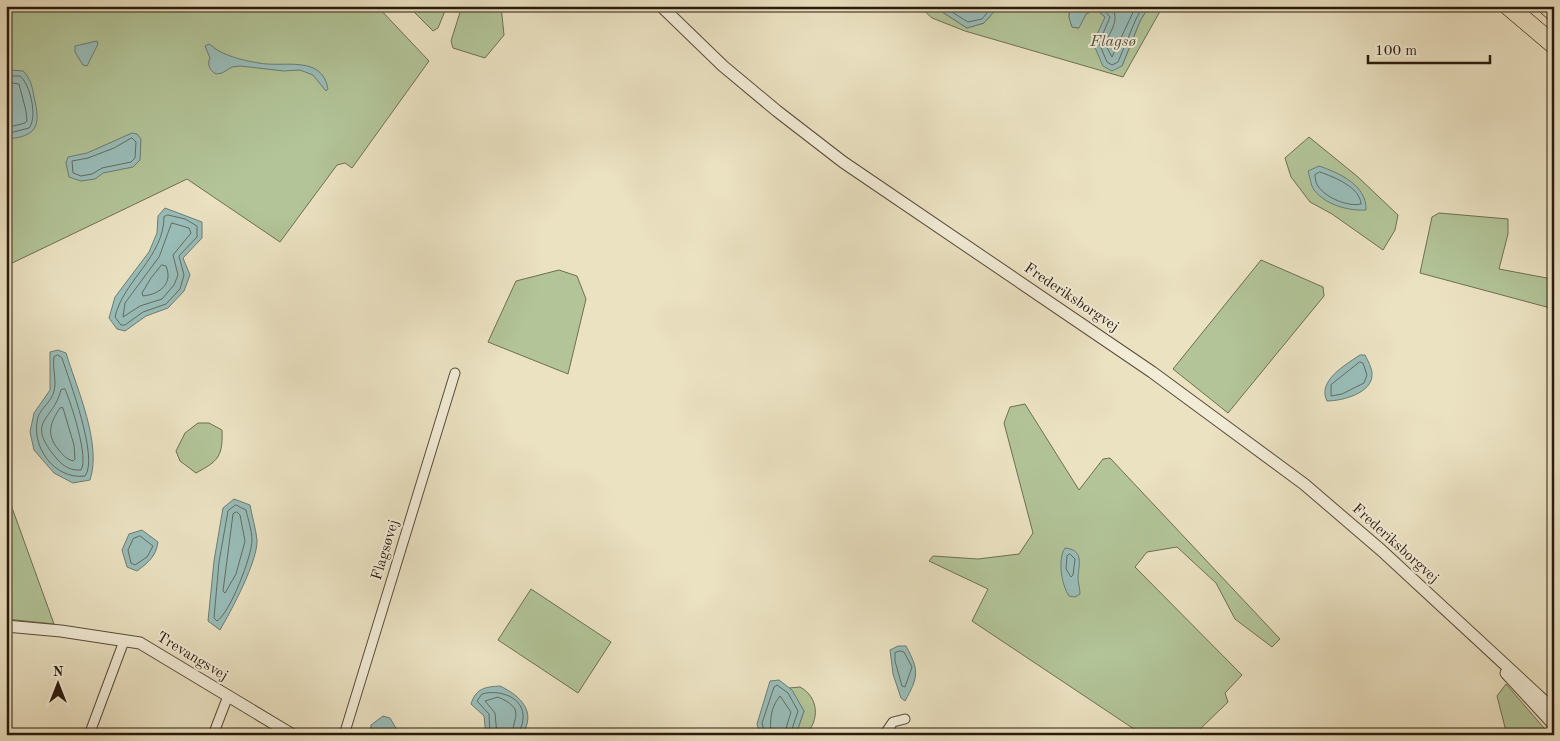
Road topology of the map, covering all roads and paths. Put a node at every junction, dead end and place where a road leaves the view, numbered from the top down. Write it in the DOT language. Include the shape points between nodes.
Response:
graph roads {
  1 [pos="661,6"];
  2 [pos="1508,6"];
  3 [pos="1547,6"];
  4 [pos="1554,12"];
  5 [pos="1554,45"];
  6 [pos="455,373"];
  7 [pos="1459,622"];
  8 [pos="6,626"];
  9 [pos="124,641"];
  10 [pos="228,696"];
  11 [pos="1554,710"];
  12 [pos="905,719"];
  13 [pos="1554,725"];
  14 [pos="89,735"];
  15 [pos="213,735"];
  16 [pos="294,735"];
  17 [pos="344,735"];
  18 [pos="884,735"];
  1 -- 7 [label="street, Frederiksborgvej" via="723,66 843,162 1152,372 1304,484 1382,550"];
  2 -- 5 [label="highway"];
  3 -- 4 [label="highway"];
  6 -- 17 [label="street, Flagsøvej"];
  7 -- 11 [label="street, Frederiksborgvej"];
  7 -- 13 [label="street, Frederiksborgvej"];
  8 -- 9 [label="street, Trevangsvej"];
  9 -- 10 [label="street, Trevangsvej" via="150,648"];
  9 -- 14 [label="street"];
  10 -- 15 [label="street"];
  10 -- 16 [label="street, Trevangsvej"];
  12 -- 18 [label="street" via="893,722"];
}
